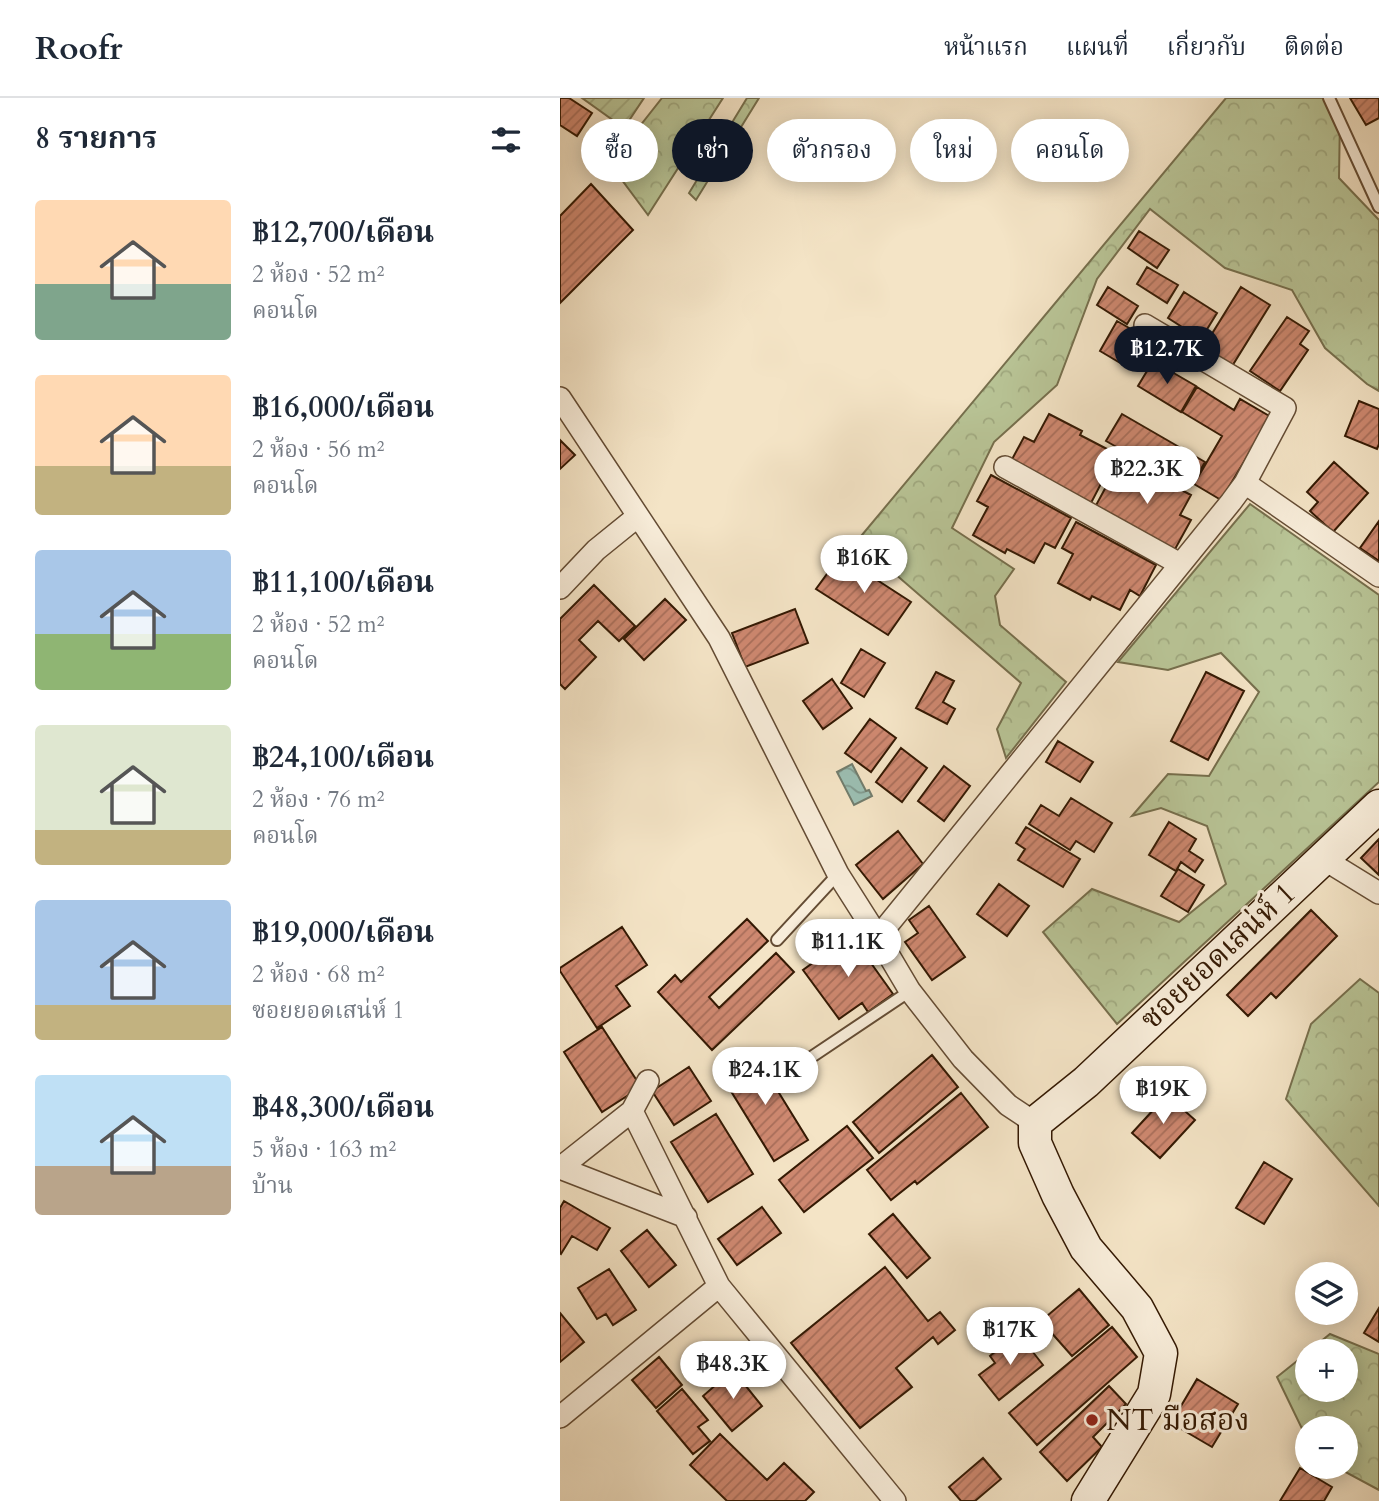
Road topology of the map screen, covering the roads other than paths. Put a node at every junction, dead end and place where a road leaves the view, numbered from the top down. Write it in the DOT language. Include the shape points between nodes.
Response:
graph roads {
  1 [pos="1329,98"];
  2 [pos="1379,207"];
  3 [pos="1145,325"];
  4 [pos="560,398"];
  5 [pos="1005,467"];
  6 [pos="1245,483"];
  7 [pos="638,516"];
  8 [pos="1180,564"];
  9 [pos="1379,576"];
  10 [pos="560,588"];
  11 [pos="1379,806"];
  12 [pos="1322,858"];
  13 [pos="838,874"];
  14 [pos="1379,893"];
  15 [pos="878,937"];
  16 [pos="777,940"];
  17 [pos="910,991"];
  18 [pos="804,1062"];
  19 [pos="648,1081"];
  20 [pos="632,1111"];
  21 [pos="1035,1123"];
  22 [pos="560,1168"];
  23 [pos="686,1217"];
  24 [pos="719,1286"];
  25 [pos="560,1418"];
  26 [pos="895,1501"];
  27 [pos="1088,1501"];
  1 -- 2 [label="lane"];
  3 -- 6 [label="street" via="1285,408"];
  4 -- 7 [label="street"];
  5 -- 8 [label="street"];
  6 -- 8 [label="street"];
  6 -- 9 [label="street"];
  7 -- 10 [label="street" via="596,550"];
  7 -- 13 [label="street" via="719,638"];
  8 -- 15 [label="street"];
  11 -- 12 [label="street, ซอยยอดเสน่ห์ 1"];
  12 -- 14 [label="street"];
  12 -- 21 [label="street, ซอยยอดเสน่ห์ 1" via="1086,1082"];
  13 -- 15 [label="street"];
  13 -- 16 [label="lane"];
  15 -- 17 [label="street"];
  17 -- 18 [label="lane"];
  17 -- 21 [label="street" via="963,1059 1008,1105"];
  19 -- 20 [label="street"];
  20 -- 22 [label="street"];
  20 -- 23 [label="street"];
  21 -- 27 [label="street" via="1035,1143 1086,1248 1137,1308 1161,1353 1154,1394"];
  22 -- 23 [label="street"];
  23 -- 24 [label="street"];
  24 -- 25 [label="street"];
  24 -- 26 [label="street"];
}
